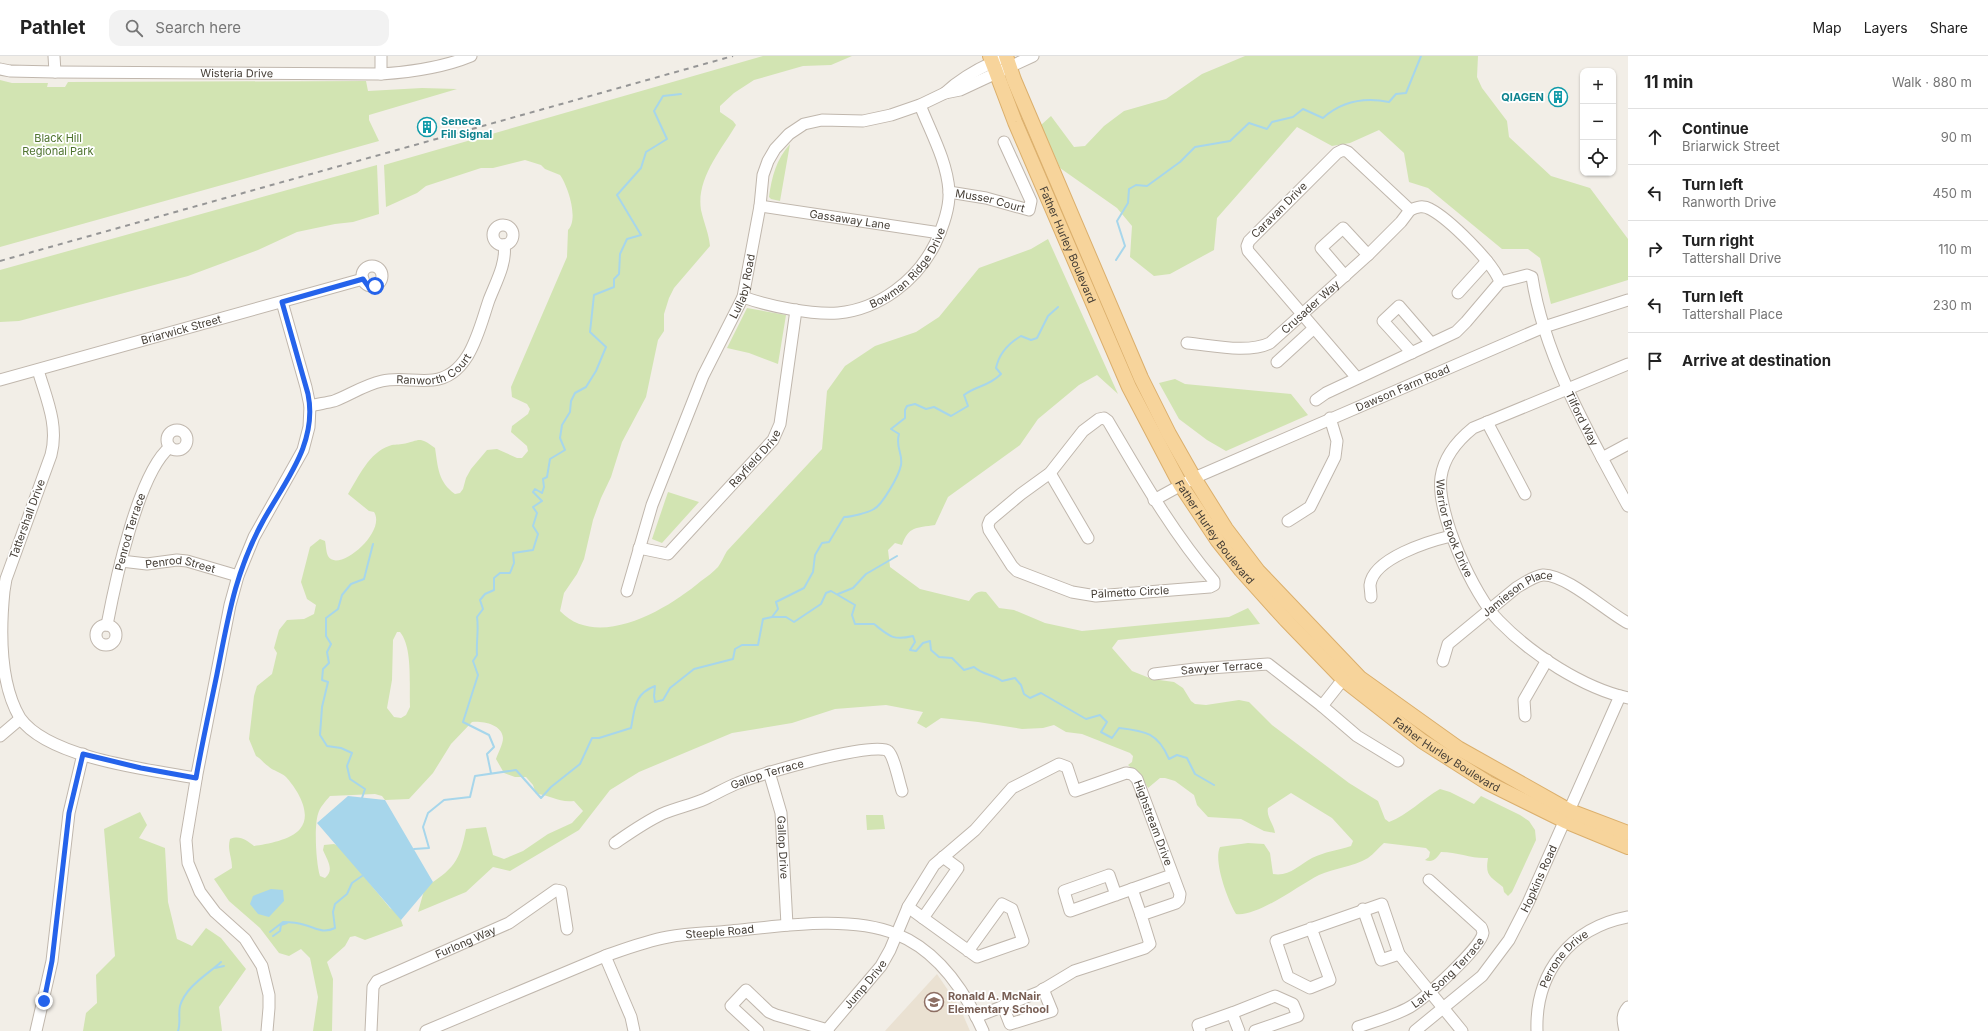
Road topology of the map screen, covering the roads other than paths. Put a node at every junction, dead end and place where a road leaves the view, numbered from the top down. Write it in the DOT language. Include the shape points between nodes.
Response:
graph roads {
  1 [pos="54,56"];
  2 [pos="381,56"];
  3 [pos="471,56"];
  4 [pos="1033,56"];
  5 [pos="1007,59"];
  6 [pos="993,64"];
  7 [pos="0,69"];
  8 [pos="55,72"];
  9 [pos="381,74"];
  10 [pos="920,105"];
  11 [pos="1004,142"];
  12 [pos="949,192"];
  13 [pos="760,206"];
  14 [pos="1410,210"];
  15 [pos="940,234"];
  16 [pos="504,245"];
  17 [pos="1368,255"];
  18 [pos="1486,260"];
  19 [pos="1345,276"];
  20 [pos="363,279"];
  21 [pos="1500,282"];
  22 [pos="1458,293"];
  23 [pos="743,297"];
  24 [pos="1628,300"];
  25 [pos="282,302"];
  26 [pos="796,310"];
  27 [pos="1303,314"];
  28 [pos="1544,327"];
  29 [pos="1313,329"];
  30 [pos="1187,343"];
  31 [pos="1431,343"];
  32 [pos="1412,353"];
  33 [pos="1277,362"];
  34 [pos="1628,364"];
  35 [pos="38,370"];
  36 [pos="1357,378"];
  37 [pos="0,380"];
  38 [pos="1568,388"];
  39 [pos="1316,400"];
  40 [pos="310,406"];
  41 [pos="1330,418"];
  42 [pos="1487,422"];
  43 [pos="1628,444"];
  44 [pos="170,447"];
  45 [pos="1602,458"];
  46 [pos="1050,473"];
  47 [pos="1194,478"];
  48 [pos="1180,484"];
  49 [pos="1525,494"];
  50 [pos="1154,500"];
  51 [pos="1628,506"];
  52 [pos="1288,521"];
  53 [pos="1452,536"];
  54 [pos="1088,538"];
  55 [pos="639,548"];
  56 [pos="121,561"];
  57 [pos="238,576"];
  58 [pos="627,591"];
  59 [pos="1371,597"];
  60 [pos="1488,609"];
  61 [pos="1628,623"];
  62 [pos="107,625"];
  63 [pos="1547,660"];
  64 [pos="1443,661"];
  65 [pos="1154,674"];
  66 [pos="1347,674"];
  67 [pos="1624,697"];
  68 [pos="1322,706"];
  69 [pos="1525,716"];
  70 [pos="20,719"];
  71 [pos="0,736"];
  72 [pos="83,754"];
  73 [pos="1398,761"];
  74 [pos="770,772"];
  75 [pos="196,778"];
  76 [pos="902,791"];
  77 [pos="1568,816"];
  78 [pos="1628,833"];
  79 [pos="616,843"];
  80 [pos="1628,847"];
  81 [pos="943,857"];
  82 [pos="1172,875"];
  83 [pos="1430,880"];
  84 [pos="1132,889"];
  85 [pos="1116,895"];
  86 [pos="908,907"];
  87 [pos="1363,909"];
  88 [pos="1141,915"];
  89 [pos="1628,916"];
  90 [pos="923,918"];
  91 [pos="787,925"];
  92 [pos="1311,928"];
  93 [pos="567,929"];
  94 [pos="896,934"];
  95 [pos="968,951"];
  96 [pos="1399,954"];
  97 [pos="605,956"];
  98 [pos="1043,989"];
  99 [pos="1430,992"];
  100 [pos="1004,1006"];
  101 [pos="1628,1008"];
  102 [pos="1444,1009"];
  103 [pos="1232,1013"];
  104 [pos="976,1017"];
  105 [pos="1358,1027"];
  106 [pos="827,1030"];
  107 [pos="36,1031"];
  108 [pos="267,1031"];
  109 [pos="371,1031"];
  110 [pos="426,1031"];
  111 [pos="634,1031"];
  112 [pos="758,1031"];
  113 [pos="983,1031"];
  114 [pos="1200,1031"];
  115 [pos="1239,1031"];
  116 [pos="1255,1031"];
  117 [pos="1415,1031"];
  118 [pos="1462,1031"];
  119 [pos="1537,1031"];
  120 [pos="1624,1031"];
  1 -- 8 [label="street"];
  2 -- 9 [label="street"];
  3 -- 9 [label="street, Wisteria Drive" via="429,69"];
  4 -- 5 [label="street, Lullaby Road"];
  5 -- 6 [label="street, Lullaby Road"];
  5 -- 47 [label="main road, Father Hurley Boulevard" via="1141,378"];
  6 -- 10 [label="street, Lullaby Road" via="956,82 945,93"];
  6 -- 48 [label="main road, Father Hurley Boulevard" via="1015,122 1129,387"];
  7 -- 8 [label="street, Wisteria Drive"];
  8 -- 9 [label="street, Wisteria Drive"];
  10 -- 12 [label="street, Bowman Ridge Drive" via="945,167"];
  10 -- 13 [label="street, Lullaby Road" via="892,115 863,121 822,120 804,124 788,134 768,161 763,175"];
  11 -- 12 [label="street, Musser Court" via="1031,201 1029,210 986,198"];
  12 -- 15 [label="street, Bowman Ridge Drive"];
  13 -- 15 [label="street, Gassaway Lane"];
  13 -- 23 [label="street, Lullaby Road"];
  14 -- 17 [label="street, Crusader Way"];
  14 -- 18 [label="street" via="1418,207 1430,208 1474,246"];
  14 -- 27 [label="street, Caravan Drive" via="1348,152 1343,150 1337,153 1246,246"];
  15 -- 26 [label="street, Bowman Ridge Drive" via="929,256 914,275 894,292 877,301 838,313"];
  16 -- 40 [label="street, Ranworth Court" via="500,272 471,350 455,371 434,380 382,381 334,401"];
  17 -- 19 [label="street, Crusader Way"];
  17 -- 19 [label="street" via="1343,228 1321,248"];
  18 -- 21 [label="street"];
  18 -- 22 [label="street"];
  19 -- 27 [label="street, Crusader Way"];
  20 -- 25 [label="street, Briarwick Street"];
  21 -- 28 [label="street" via="1528,275 1532,277"];
  21 -- 31 [label="street" via="1462,327"];
  23 -- 26 [label="street, Bowman Ridge Drive"];
  23 -- 55 [label="street, Lullaby Road" via="703,376 652,505"];
  24 -- 28 [label="street, Dawson Farm Road"];
  25 -- 35 [label="street, Briarwick Street"];
  25 -- 40 [label="street"];
  26 -- 55 [label="street, Rayfield Drive" via="780,424 773,440 668,554"];
  27 -- 29 [label="street, Caravan Drive"];
  27 -- 30 [label="street, Crusader Way" via="1270,343 1255,348"];
  28 -- 38 [label="street, Tilford Way"];
  28 -- 41 [label="street, Dawson Farm Road"];
  29 -- 33 [label="street"];
  29 -- 36 [label="street, Caravan Drive"];
  31 -- 32 [label="street"];
  31 -- 32 [label="street" via="1399,306 1383,321"];
  32 -- 36 [label="street"];
  34 -- 38 [label="street, Warrior Brook Drive"];
  35 -- 37 [label="street, Briarwick Street"];
  35 -- 70 [label="street, Tattershall Drive" via="52,415 54,442 6,579 2,601 2,677"];
  36 -- 39 [label="street"];
  38 -- 42 [label="street, Warrior Brook Drive"];
  38 -- 45 [label="street, Tilford Way"];
  40 -- 57 [label="street" via="309,426 303,450 254,537"];
  41 -- 47 [label="street, Dawson Farm Road"];
  41 -- 52 [label="street" via="1337,441 1334,457 1310,507"];
  42 -- 49 [label="street"];
  42 -- 53 [label="street, Warrior Brook Drive" via="1473,428 1459,439 1443,466 1441,494"];
  43 -- 45 [label="street"];
  44 -- 56 [label="street, Penrod Terrace" via="161,456 147,484 129,531"];
  45 -- 51 [label="street, Tilford Way"];
  46 -- 50 [label="street, Palmetto Circle" via="1083,431 1104,418"];
  46 -- 50 [label="street, Palmetto Circle" via="990,520 988,525 1017,571 1072,592 1096,596 1214,585 1214,581 1189,552"];
  46 -- 54 [label="street"];
  47 -- 48 [label="street, Dawson Farm Road"];
  47 -- 66 [label="main road, Father Hurley Boulevard" via="1226,529 1258,572"];
  48 -- 50 [label="street"];
  48 -- 66 [label="main road, Father Hurley Boulevard" via="1241,570 1286,620"];
  53 -- 59 [label="street" via="1411,548 1383,565 1370,584"];
  53 -- 60 [label="street, Warrior Brook Drive" via="1470,578"];
  55 -- 58 [label="street, Lullaby Road"];
  56 -- 57 [label="street, Penrod Street" via="147,564 187,561"];
  56 -- 62 [label="street, Penrod Terrace"];
  57 -- 75 [label="street"];
  60 -- 61 [label="street, Jamieson Place" via="1525,582 1541,575 1549,575 1564,581"];
  60 -- 63 [label="street, Warrior Brook Drive" via="1512,633"];
  60 -- 64 [label="street, Jamieson Place" via="1448,644"];
  63 -- 67 [label="street, Warrior Brook Drive" via="1586,683"];
  63 -- 69 [label="street" via="1524,700"];
  65 -- 68 [label="street, Sawyer Terrace" via="1268,664"];
  66 -- 68 [label="street"];
  66 -- 77 [label="main road, Father Hurley Boulevard" via="1378,692 1458,748"];
  67 -- 77 [label="street, Hopkins Road"];
  68 -- 73 [label="street, Sawyer Terrace" via="1356,736"];
  70 -- 71 [label="street"];
  70 -- 72 [label="street, Tattershall Drive" via="44,738"];
  72 -- 75 [label="street, Tattershall Drive"];
  72 -- 107 [label="street" via="69,813 52,961"];
  74 -- 76 [label="street, Gallop Terrace" via="799,763 882,748 888,750 891,755"];
  74 -- 79 [label="street, Gallop Terrace" via="738,782 705,799 664,813 641,824"];
  74 -- 91 [label="street, Gallop Drive" via="781,813"];
  75 -- 108 [label="street" via="186,834 190,871 206,902 245,938 262,966 269,995"];
  77 -- 78 [label="main road, Father Hurley Boulevard"];
  77 -- 80 [label="main road, Father Hurley Boulevard"];
  77 -- 102 [label="street, Hopkins Road" via="1509,940 1482,976"];
  81 -- 82 [label="street, Highstream Drive" via="975,830 1012,788 1059,764 1067,767 1075,791 1126,773 1132,774 1137,779"];
  81 -- 86 [label="street, Highstream Drive" via="929,872"];
  81 -- 90 [label="street" via="958,868"];
  82 -- 84 [label="street"];
  82 -- 88 [label="street, Highstream Drive" via="1180,894 1179,900"];
  83 -- 99 [label="street, Lark Song Terrace" via="1482,927 1483,933 1480,941 1456,968"];
  84 -- 85 [label="street"];
  84 -- 88 [label="street"];
  85 -- 85 [label="street" via="1070,911 1064,891 1109,875"];
  86 -- 90 [label="street"];
  86 -- 94 [label="street, Highstream Drive"];
  87 -- 92 [label="street"];
  87 -- 96 [label="street" via="1382,960"];
  87 -- 96 [label="street" via="1382,904"];
  88 -- 98 [label="street" via="1150,944 1145,948 1074,971"];
  89 -- 119 [label="street, Perrone Drive" via="1593,930 1576,941 1558,958 1544,981 1538,1002"];
  90 -- 95 [label="street"];
  91 -- 94 [label="street, Steeple Road" via="852,924"];
  91 -- 97 [label="street, Steeple Road" via="669,937 634,945"];
  92 -- 92 [label="street" via="1276,941 1288,977 1310,988 1330,980"];
  93 -- 109 [label="street, Furlong Way" via="561,891 556,890 504,926 377,981 373,987"];
  94 -- 104 [label="street, Steeple Road" via="919,947 940,964 961,989"];
  94 -- 106 [label="street, Jump Drive" via="881,966"];
  95 -- 95 [label="street" via="977,957 1023,941 1012,909 1002,904"];
  96 -- 99 [label="street"];
  97 -- 110 [label="street, Steeple Road"];
  97 -- 111 [label="street" via="631,1017"];
  98 -- 100 [label="street"];
  98 -- 100 [label="street" via="1052,1011 1010,1024"];
  99 -- 102 [label="street"];
  99 -- 105 [label="street, Lark Song Terrace" via="1409,1008"];
  100 -- 104 [label="street"];
  101 -- 120 [label="street" via="1623,1013"];
  102 -- 117 [label="street, Hopkins Road"];
  102 -- 118 [label="street"];
  103 -- 114 [label="street" via="1198,1025"];
  103 -- 115 [label="street"];
  103 -- 116 [label="street" via="1274,996 1293,1004 1298,1016"];
  104 -- 113 [label="street, Steeple Road"];
  106 -- 112 [label="street, Jump Drive" via="769,1012 746,990 731,1006"];
}
